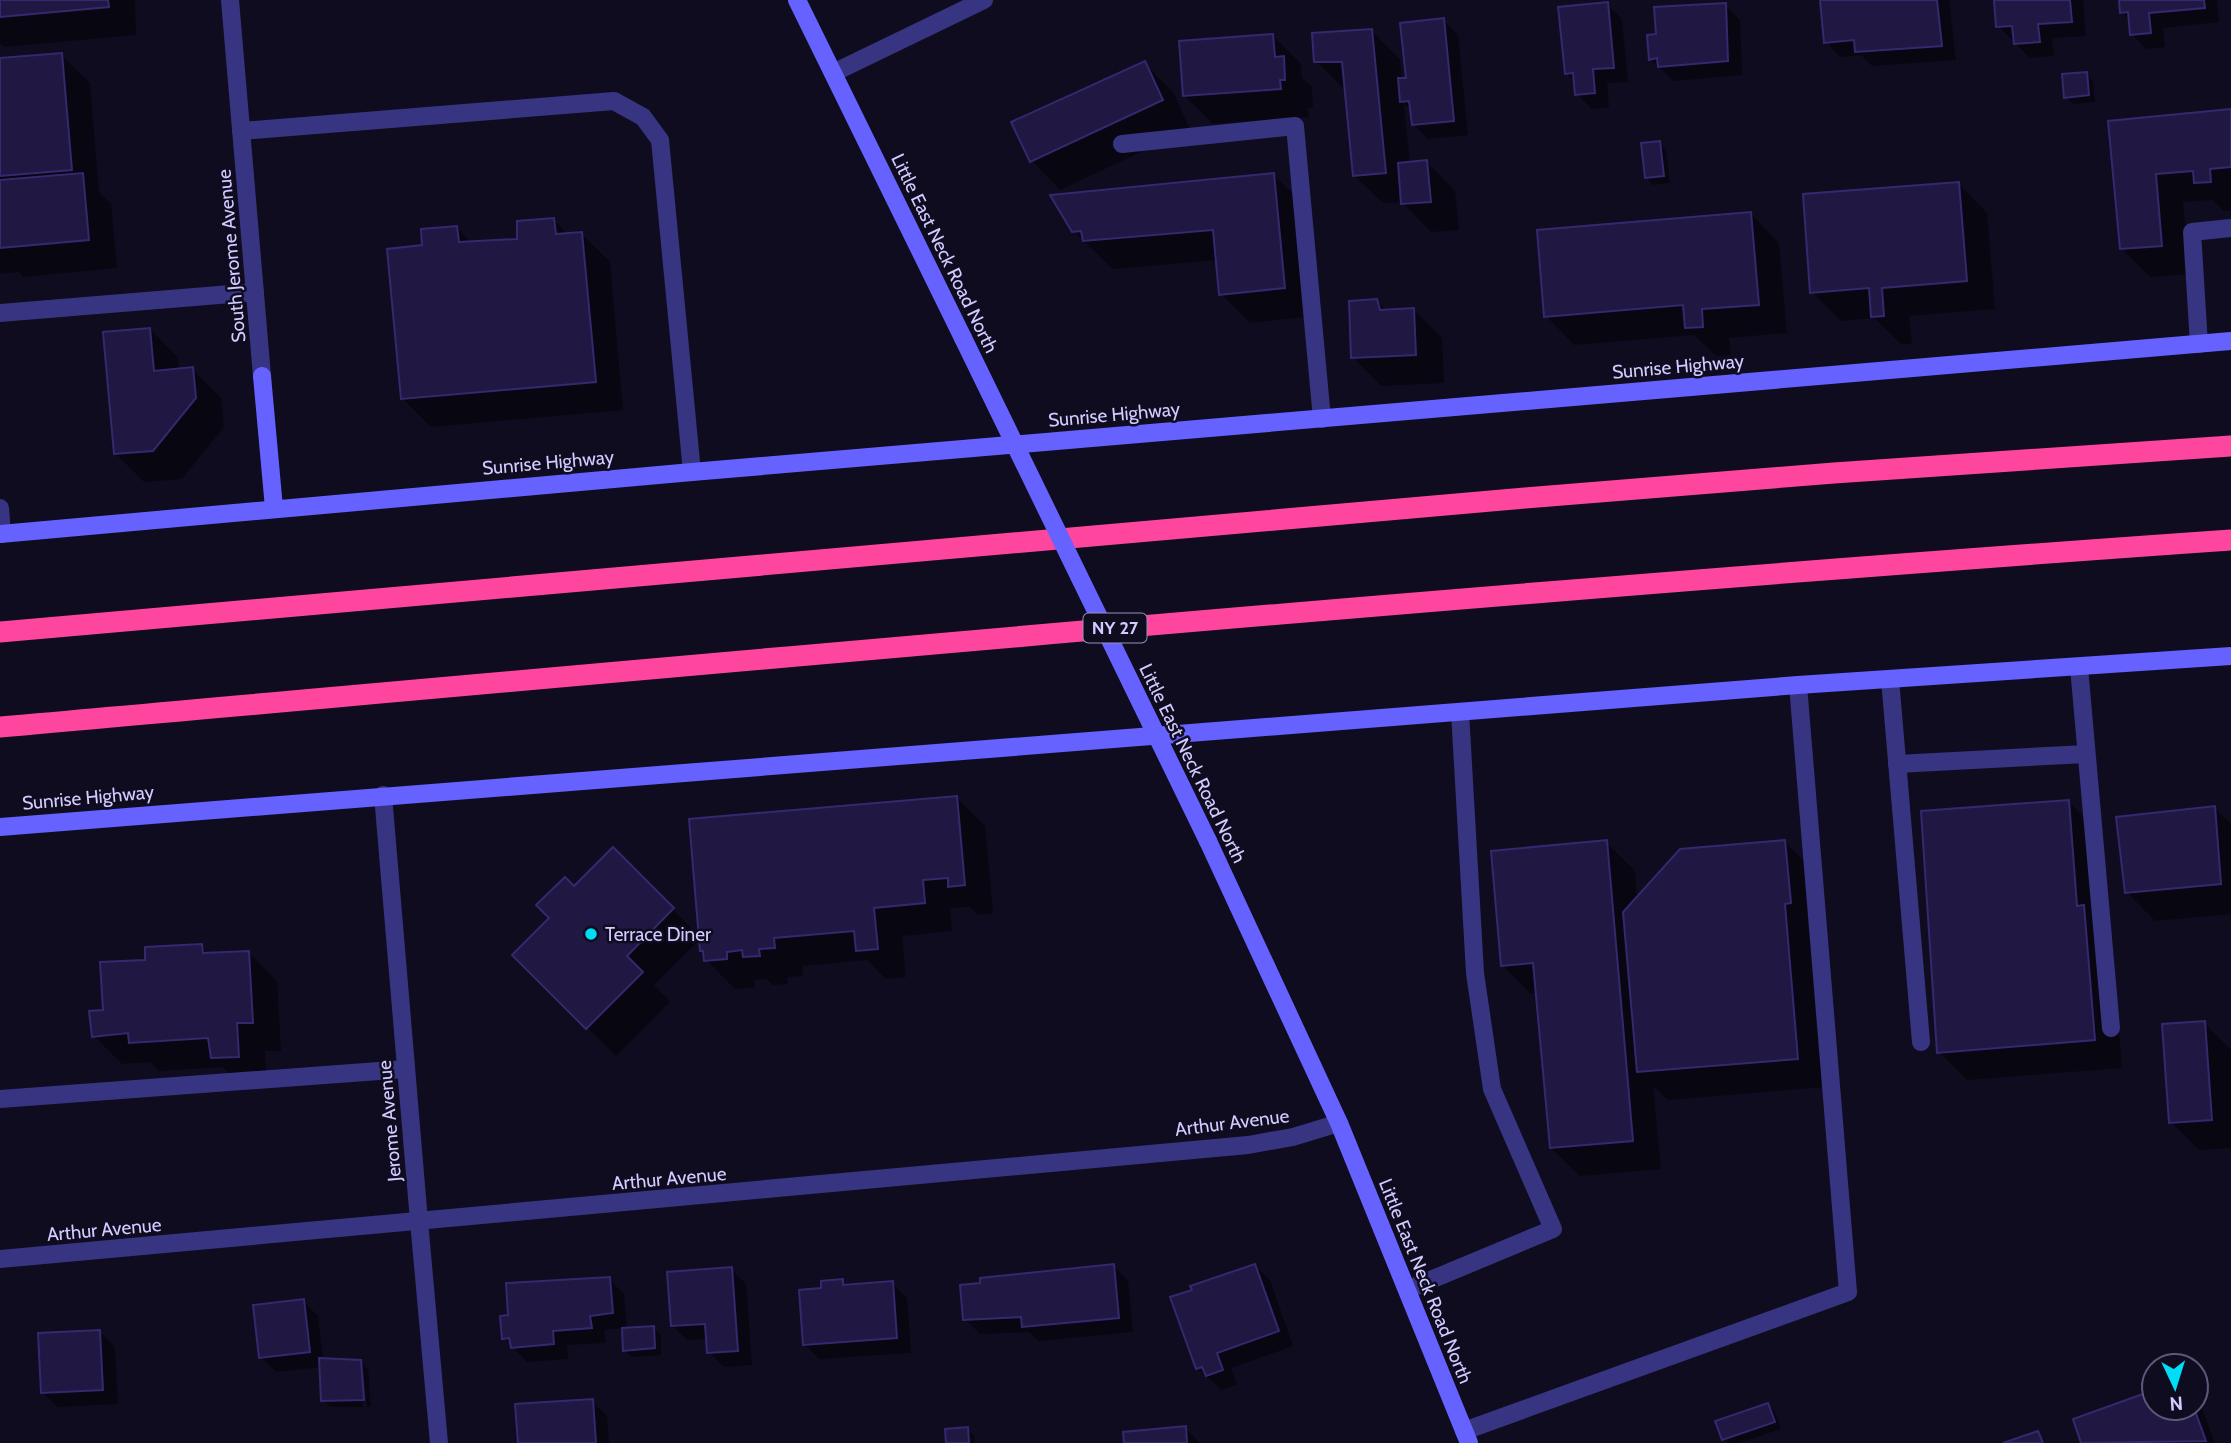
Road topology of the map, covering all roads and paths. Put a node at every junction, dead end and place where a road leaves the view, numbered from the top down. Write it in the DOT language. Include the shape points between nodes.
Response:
graph roads {
  1 [pos="230,0"];
  2 [pos="797,0"];
  3 [pos="984,0"];
  4 [pos="833,73"];
  5 [pos="241,131"];
  6 [pos="1122,144"];
  7 [pos="2231,228"];
  8 [pos="255,292"];
  9 [pos="0,313"];
  10 [pos="2231,341"];
  11 [pos="2199,344"];
  12 [pos="262,376"];
  13 [pos="1322,419"];
  14 [pos="2231,446"];
  15 [pos="692,472"];
  16 [pos="0,508"];
  17 [pos="274,508"];
  18 [pos="1,534"];
  19 [pos="2231,540"];
  20 [pos="0,632"];
  21 [pos="2231,656"];
  22 [pos="2079,667"];
  23 [pos="1890,679"];
  24 [pos="1798,685"];
  25 [pos="1460,712"];
  26 [pos="0,727"];
  27 [pos="2086,754"];
  28 [pos="1897,764"];
  29 [pos="383,795"];
  30 [pos="0,827"];
  31 [pos="2111,1028"];
  32 [pos="1921,1042"];
  33 [pos="406,1069"];
  34 [pos="0,1099"];
  35 [pos="1339,1123"];
  36 [pos="419,1221"];
  37 [pos="0,1259"];
  38 [pos="1409,1289"];
  39 [pos="1466,1437"];
  40 [pos="439,1443"];
  1 -- 5 [label="street, South Jerome Avenue"];
  2 -- 4 [label="main road, Little East Neck Road North"];
  3 -- 4 [label="street"];
  4 -- 35 [label="main road, Little East Neck Road North, bridge" via="1208,841"];
  5 -- 8 [label="street, South Jerome Avenue"];
  5 -- 15 [label="street" via="614,101 643,117 660,140"];
  6 -- 13 [label="street" via="1295,126"];
  7 -- 11 [label="street" via="2192,232"];
  8 -- 9 [label="street"];
  8 -- 12 [label="street, South Jerome Avenue"];
  10 -- 11 [label="main road, Sunrise Highway"];
  11 -- 13 [label="main road, Sunrise Highway"];
  12 -- 17 [label="main road, South Jerome Avenue"];
  13 -- 15 [label="main road, Sunrise Highway"];
  14 -- 20 [label="highway" via="1525,498"];
  15 -- 17 [label="main road, Sunrise Highway"];
  16 -- 18 [label="street"];
  17 -- 18 [label="main road, Sunrise Highway"];
  19 -- 26 [label="highway, NY 27" via="1805,569"];
  21 -- 22 [label="main road, Sunrise Highway"];
  22 -- 23 [label="main road, Sunrise Highway"];
  22 -- 27 [label="street"];
  23 -- 24 [label="main road, Sunrise Highway"];
  23 -- 28 [label="street"];
  24 -- 25 [label="main road, Sunrise Highway"];
  24 -- 39 [label="street" via="1848,1292"];
  25 -- 29 [label="main road, Sunrise Highway"];
  25 -- 38 [label="street" via="1475,973 1492,1089 1553,1229"];
  27 -- 28 [label="street"];
  27 -- 31 [label="street"];
  28 -- 32 [label="street"];
  29 -- 30 [label="main road, Sunrise Highway"];
  29 -- 33 [label="street, Jerome Avenue"];
  33 -- 34 [label="street"];
  33 -- 36 [label="street, Jerome Avenue"];
  35 -- 36 [label="street, Arthur Avenue" via="1248,1145"];
  35 -- 38 [label="main road, Little East Neck Road North"];
  36 -- 37 [label="street, Arthur Avenue"];
  36 -- 40 [label="street, Jerome Avenue"];
  38 -- 39 [label="main road, Little East Neck Road North"];
}
